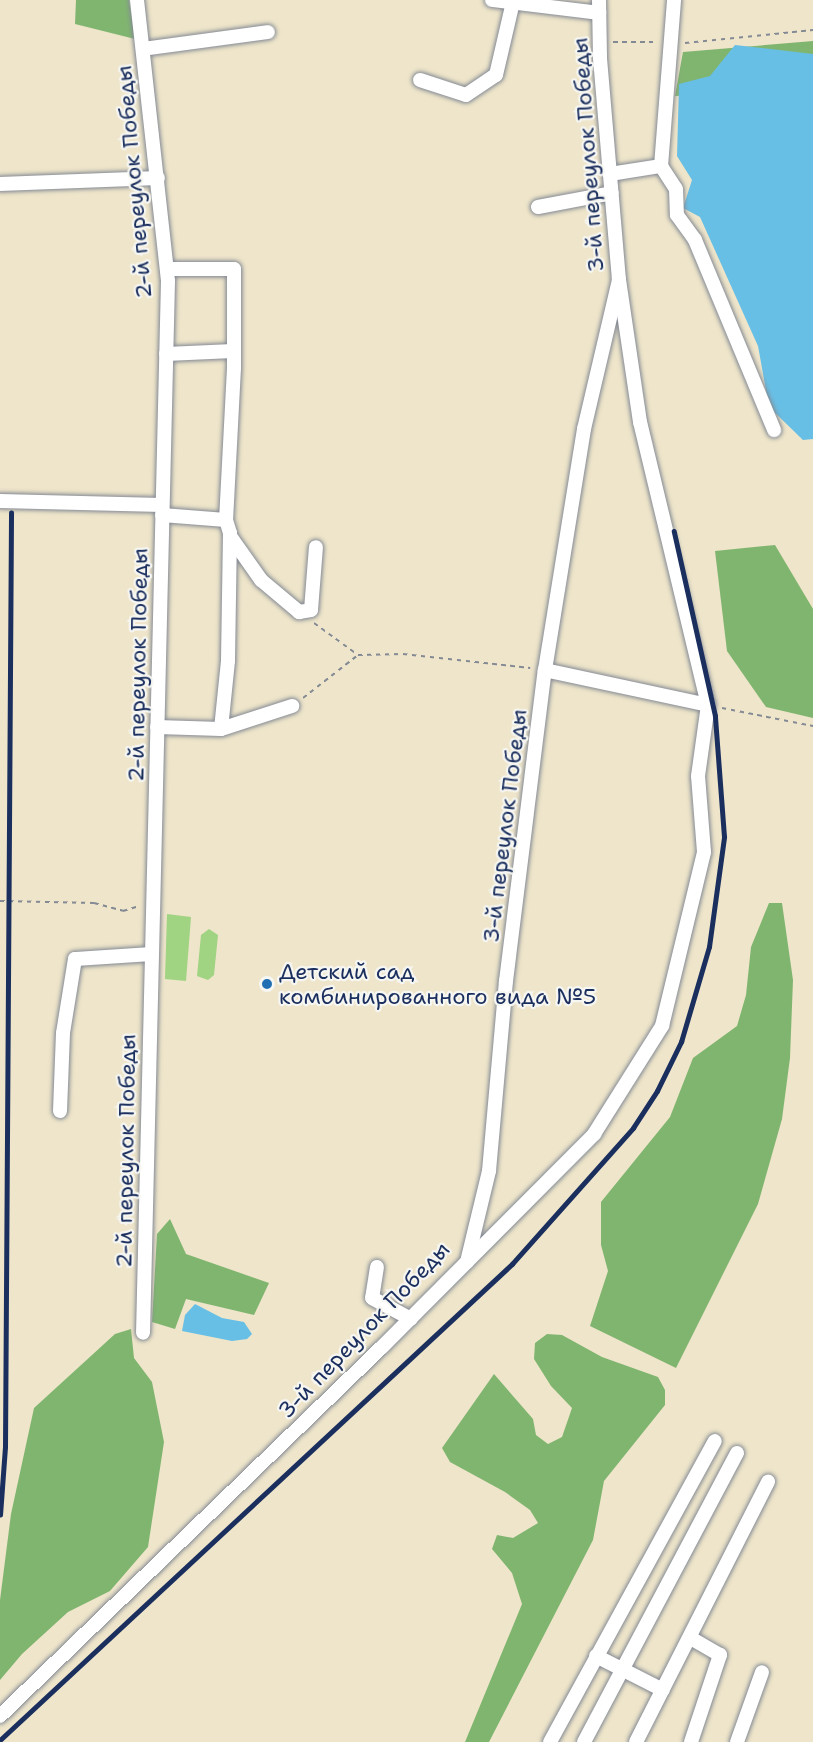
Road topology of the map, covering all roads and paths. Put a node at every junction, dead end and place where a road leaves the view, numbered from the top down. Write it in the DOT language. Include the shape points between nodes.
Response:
graph roads {
  1 [pos="137,0"];
  2 [pos="492,0"];
  3 [pos="674,0"];
  4 [pos="513,2"];
  5 [pos="599,6"];
  6 [pos="813,30"];
  7 [pos="268,32"];
  8 [pos="672,43"];
  9 [pos="143,49"];
  10 [pos="600,57"];
  11 [pos="420,80"];
  12 [pos="661,166"];
  13 [pos="610,174"];
  14 [pos="158,178"];
  15 [pos="0,184"];
  16 [pos="612,193"];
  17 [pos="538,207"];
  18 [pos="167,269"];
  19 [pos="620,280"];
  20 [pos="233,351"];
  21 [pos="166,354"];
  22 [pos="774,430"];
  23 [pos="0,501"];
  24 [pos="162,510"];
  25 [pos="226,520"];
  26 [pos="230,536"];
  27 [pos="316,547"];
  28 [pos="299,612"];
  29 [pos="358,655"];
  30 [pos="545,670"];
  31 [pos="708,705"];
  32 [pos="292,706"];
  33 [pos="813,726"];
  34 [pos="157,727"];
  35 [pos="221,729"];
  36 [pos="0,901"];
  37 [pos="153,901"];
  38 [pos="152,954"];
  39 [pos="60,1111"];
  40 [pos="467,1262"];
  41 [pos="376,1267"];
  42 [pos="411,1318"];
  43 [pos="143,1333"];
  44 [pos="715,1441"];
  45 [pos="737,1453"];
  46 [pos="768,1482"];
  47 [pos="691,1638"];
  48 [pos="596,1656"];
  49 [pos="622,1670"];
  50 [pos="762,1672"];
  51 [pos="663,1690"];
  52 [pos="0,1716"];
  53 [pos="550,1742"];
  54 [pos="584,1742"];
  55 [pos="636,1742"];
  56 [pos="691,1742"];
  57 [pos="737,1742"];
  1 -- 9 [label="street, 2-й переулок Победы"];
  2 -- 4 [label="street"];
  3 -- 8 [label="street"];
  4 -- 5 [label="street"];
  4 -- 11 [label="street" via="496,75 466,95"];
  5 -- 10 [label="street, 3-й переулок Победы"];
  6 -- 8 [label="path"];
  7 -- 9 [label="street"];
  8 -- 10 [label="path" via="611,42"];
  8 -- 12 [label="street"];
  9 -- 14 [label="street, 2-й переулок Победы"];
  10 -- 13 [label="street, 3-й переулок Победы"];
  12 -- 13 [label="street"];
  12 -- 22 [label="street" via="676,189 677,215 695,240"];
  13 -- 16 [label="street, 3-й переулок Победы"];
  14 -- 15 [label="street"];
  14 -- 18 [label="street, 2-й переулок Победы"];
  16 -- 17 [label="street"];
  16 -- 19 [label="street, 3-й переулок Победы"];
  18 -- 20 [label="street" via="234,269"];
  18 -- 21 [label="street, 2-й переулок Победы"];
  19 -- 30 [label="street, 3-й переулок Победы" via="585,429"];
  19 -- 31 [label="street" via="640,422"];
  20 -- 21 [label="street"];
  20 -- 25 [label="street"];
  21 -- 24 [label="street, 2-й переулок Победы"];
  23 -- 24 [label="street"];
  24 -- 25 [label="street"];
  24 -- 34 [label="street, 2-й переулок Победы"];
  25 -- 26 [label="street"];
  26 -- 28 [label="street" via="261,580"];
  26 -- 35 [label="street" via="228,661"];
  27 -- 28 [label="street" via="311,610"];
  28 -- 29 [label="path"];
  29 -- 30 [label="path" via="403,654"];
  29 -- 32 [label="path"];
  30 -- 31 [label="street"];
  30 -- 40 [label="street, 3-й переулок Победы" via="506,981 489,1172"];
  31 -- 33 [label="path"];
  31 -- 40 [label="street" via="698,776 704,852 662,1026 594,1134"];
  32 -- 35 [label="street"];
  34 -- 35 [label="street"];
  34 -- 37 [label="street, 2-й переулок Победы"];
  36 -- 37 [label="path" via="94,903 123,911"];
  37 -- 38 [label="street, 2-й переулок Победы"];
  38 -- 39 [label="street" via="75,959 63,1033"];
  38 -- 43 [label="street, 2-й переулок Победы"];
  40 -- 42 [label="street, 3-й переулок Победы"];
  41 -- 42 [label="street" via="372,1298"];
  42 -- 52 [label="street, 3-й переулок Победы"];
  44 -- 48 [label="street"];
  45 -- 49 [label="street"];
  46 -- 47 [label="street"];
  47 -- 51 [label="street"];
  47 -- 56 [label="street" via="720,1655"];
  48 -- 49 [label="street"];
  48 -- 53 [label="street"];
  49 -- 51 [label="street"];
  49 -- 54 [label="street"];
  50 -- 57 [label="street"];
  51 -- 55 [label="street"];
}
